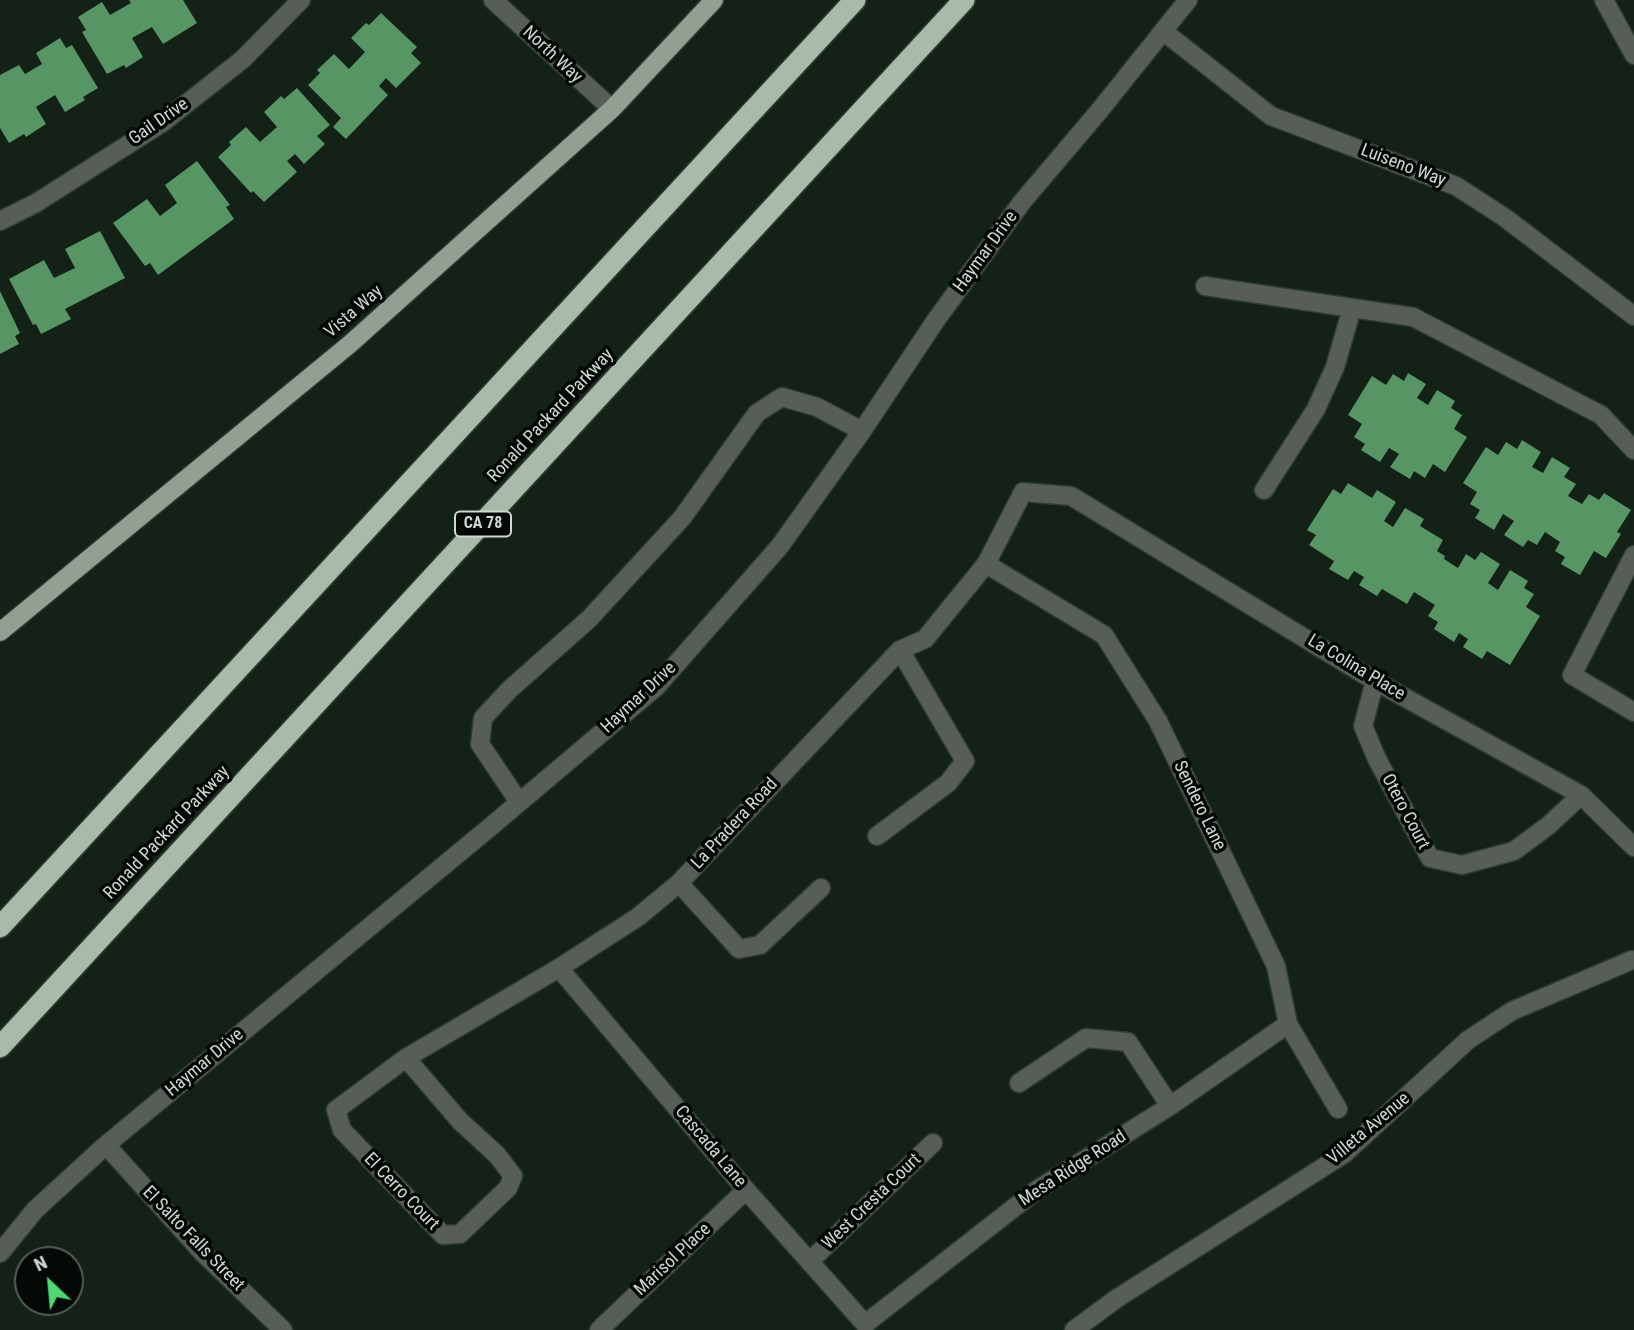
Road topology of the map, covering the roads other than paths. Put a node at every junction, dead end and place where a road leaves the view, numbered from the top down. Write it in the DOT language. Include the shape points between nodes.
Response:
graph roads {
  1 [pos="301,0"];
  2 [pos="493,0"];
  3 [pos="714,0"];
  4 [pos="855,0"];
  5 [pos="964,0"];
  6 [pos="1188,0"];
  7 [pos="1604,0"];
  8 [pos="1163,31"];
  9 [pos="1634,55"];
  10 [pos="612,109"];
  11 [pos="0,220"];
  12 [pos="1205,286"];
  13 [pos="1352,308"];
  14 [pos="1634,316"];
  15 [pos="862,431"];
  16 [pos="1634,450"];
  17 [pos="1264,490"];
  18 [pos="1071,496"];
  19 [pos="1634,555"];
  20 [pos="986,564"];
  21 [pos="0,632"];
  22 [pos="900,650"];
  23 [pos="1375,681"];
  24 [pos="1634,712"];
  25 [pos="1581,795"];
  26 [pos="519,802"];
  27 [pos="877,836"];
  28 [pos="1634,847"];
  29 [pos="679,883"];
  30 [pos="821,888"];
  31 [pos="0,927"];
  32 [pos="1632,960"];
  33 [pos="559,968"];
  34 [pos="1288,1024"];
  35 [pos="0,1047"];
  36 [pos="406,1058"];
  37 [pos="1019,1083"];
  38 [pos="1170,1106"];
  39 [pos="1338,1109"];
  40 [pos="336,1110"];
  41 [pos="933,1143"];
  42 [pos="106,1145"];
  43 [pos="746,1190"];
  44 [pos="0,1254"];
  45 [pos="810,1261"];
  46 [pos="865,1324"];
  47 [pos="283,1330"];
  48 [pos="599,1330"];
  49 [pos="1074,1330"];
  1 -- 11 [label="street, Gail Drive" via="243,59 162,123 36,203"];
  2 -- 10 [label="street, North Way"];
  3 -- 10 [label="main road, Vista Way"];
  4 -- 31 [label="highway"];
  5 -- 35 [label="highway, Ronald Packard Parkway / CA 78"];
  6 -- 8 [label="street, Haymar Drive"];
  7 -- 9 [label="street"];
  8 -- 14 [label="street, Luiseno Way" via="1270,116 1456,186"];
  8 -- 15 [label="street, Haymar Drive" via="1022,202"];
  10 -- 21 [label="main road, Vista Way" via="350,344"];
  12 -- 13 [label="street"];
  13 -- 16 [label="street" via="1413,317 1601,415"];
  13 -- 17 [label="street" via="1335,367 1316,409"];
  15 -- 26 [label="street, Haymar Drive" via="780,547 656,687"];
  15 -- 26 [label="street" via="817,407 782,397 757,413 682,518 589,619 483,718 480,744"];
  18 -- 20 [label="street, La Pradera Road" via="1023,492"];
  18 -- 23 [label="street, La Colina Place"];
  19 -- 24 [label="street" via="1572,675"];
  20 -- 22 [label="street, La Pradera Road" via="925,639"];
  20 -- 34 [label="street, Sendero Lane" via="1104,635 1158,721 1276,966"];
  22 -- 27 [label="street" via="964,761 948,783"];
  22 -- 29 [label="street, La Pradera Road"];
  23 -- 25 [label="street, La Colina Place"];
  23 -- 25 [label="street, Otero Court" via="1363,726 1430,858 1462,865 1514,851"];
  25 -- 28 [label="street, La Colina Place"];
  26 -- 42 [label="street, Haymar Drive"];
  29 -- 30 [label="street" via="739,949 760,945"];
  29 -- 33 [label="street, La Pradera Road"];
  32 -- 49 [label="street, Villeta Avenue" via="1512,1011 1468,1040 1344,1154"];
  33 -- 36 [label="street, La Pradera Road"];
  33 -- 43 [label="street, Cascada Lane"];
  34 -- 38 [label="street, Mesa Ridge Road"];
  34 -- 39 [label="street, Sendero Lane"];
  36 -- 40 [label="street, La Pradera Road"];
  36 -- 40 [label="street, El Cerro Court" via="513,1176 508,1188 460,1234 443,1236 342,1130"];
  37 -- 38 [label="street" via="1086,1038 1128,1042"];
  38 -- 46 [label="street, Mesa Ridge Road" via="1038,1189"];
  41 -- 45 [label="street, West Cresta Court"];
  42 -- 44 [label="street, Haymar Drive" via="35,1210"];
  42 -- 47 [label="street, El Salto Falls Street" via="203,1253"];
  43 -- 45 [label="street, Cascada Lane"];
  43 -- 48 [label="street, Marisol Place"];
  45 -- 46 [label="street, Cascada Lane"];
}
